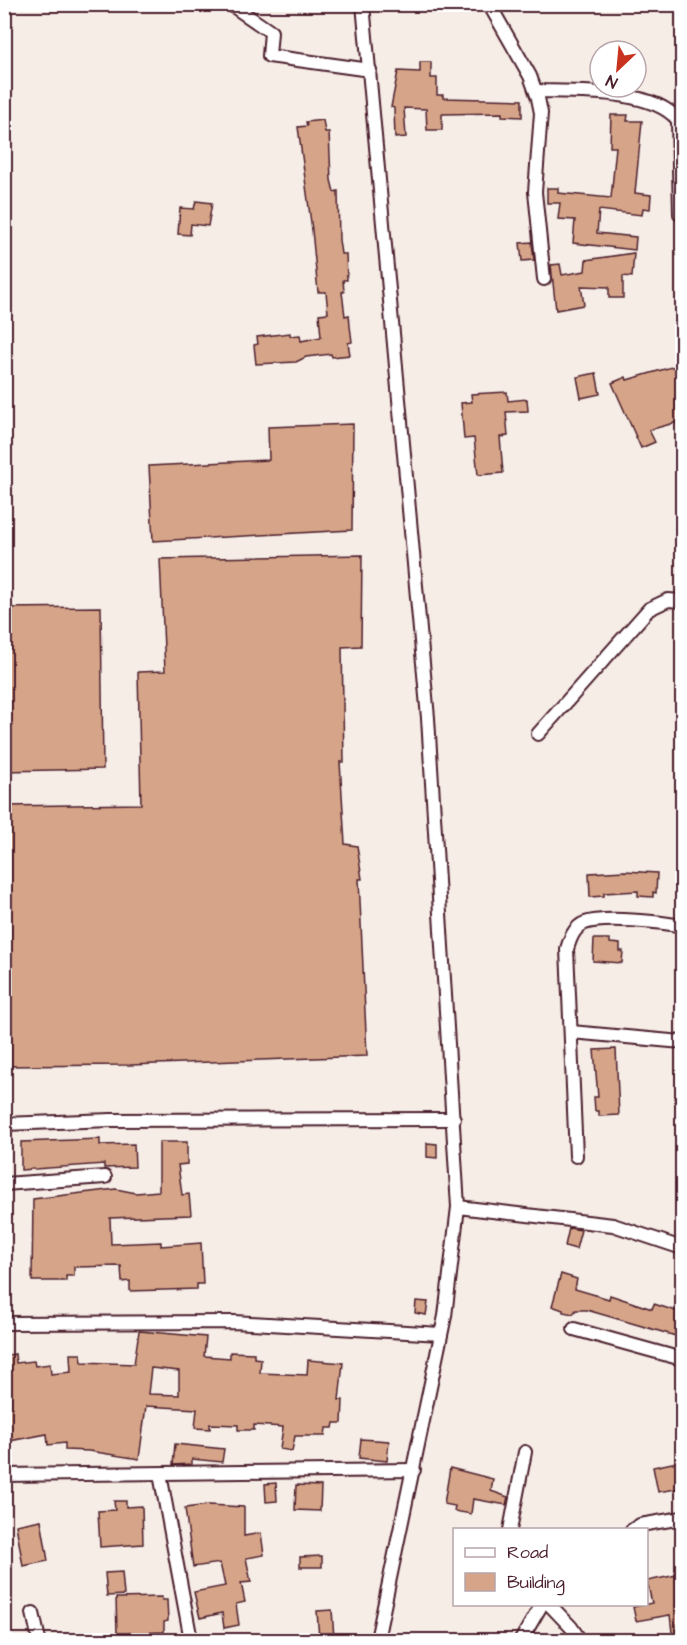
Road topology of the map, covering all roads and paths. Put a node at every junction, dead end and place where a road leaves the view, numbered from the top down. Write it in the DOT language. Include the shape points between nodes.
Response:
graph roads {
  1 [pos="230,4"];
  2 [pos="363,4"];
  3 [pos="489,4"];
  4 [pos="370,70"];
  5 [pos="536,91"];
  6 [pos="680,214"];
  7 [pos="544,279"];
  8 [pos="682,601"];
  9 [pos="538,734"];
  10 [pos="682,926"];
  11 [pos="571,1032"];
  12 [pos="682,1042"];
  13 [pos="454,1119"];
  14 [pos="4,1124"];
  15 [pos="576,1156"];
  16 [pos="105,1177"];
  17 [pos="4,1184"];
  18 [pos="458,1207"];
  19 [pos="682,1248"];
  20 [pos="4,1323"];
  21 [pos="574,1329"];
  22 [pos="441,1334"];
  23 [pos="682,1359"];
  24 [pos="525,1452"];
  25 [pos="414,1470"];
  26 [pos="160,1474"];
  27 [pos="4,1475"];
  28 [pos="682,1518"];
  29 [pos="510,1528"];
  30 [pos="635,1528"];
  31 [pos="541,1606"];
  32 [pos="550,1606"];
  33 [pos="33,1613"];
  34 [pos="39,1641"];
  35 [pos="191,1641"];
  36 [pos="376,1641"];
  37 [pos="521,1641"];
  38 [pos="580,1641"];
  1 -- 4 [label="street" via="271,33 269,56"];
  2 -- 4 [label="street"];
  3 -- 5 [label="street"];
  4 -- 13 [label="street" via="429,718"];
  5 -- 6 [label="street" via="623,95 674,115 678,125"];
  5 -- 7 [label="street" via="541,113 535,192"];
  8 -- 9 [label="street" via="668,600 650,609"];
  10 -- 11 [label="street" via="611,921 584,923 573,933 567,949"];
  11 -- 12 [label="street"];
  11 -- 15 [label="street"];
  13 -- 14 [label="street" via="135,1119"];
  13 -- 18 [label="street"];
  16 -- 17 [label="street"];
  18 -- 19 [label="street" via="613,1225"];
  18 -- 22 [label="street"];
  20 -- 22 [label="street" via="234,1322"];
  21 -- 23 [label="street"];
  22 -- 25 [label="street"];
  24 -- 29 [label="street"];
  25 -- 26 [label="street"];
  25 -- 36 [label="street"];
  26 -- 27 [label="street"];
  26 -- 35 [label="street"];
  28 -- 30 [label="street"];
  31 -- 37 [label="street"];
  32 -- 38 [label="street"];
  33 -- 34 [label="street"];
}
